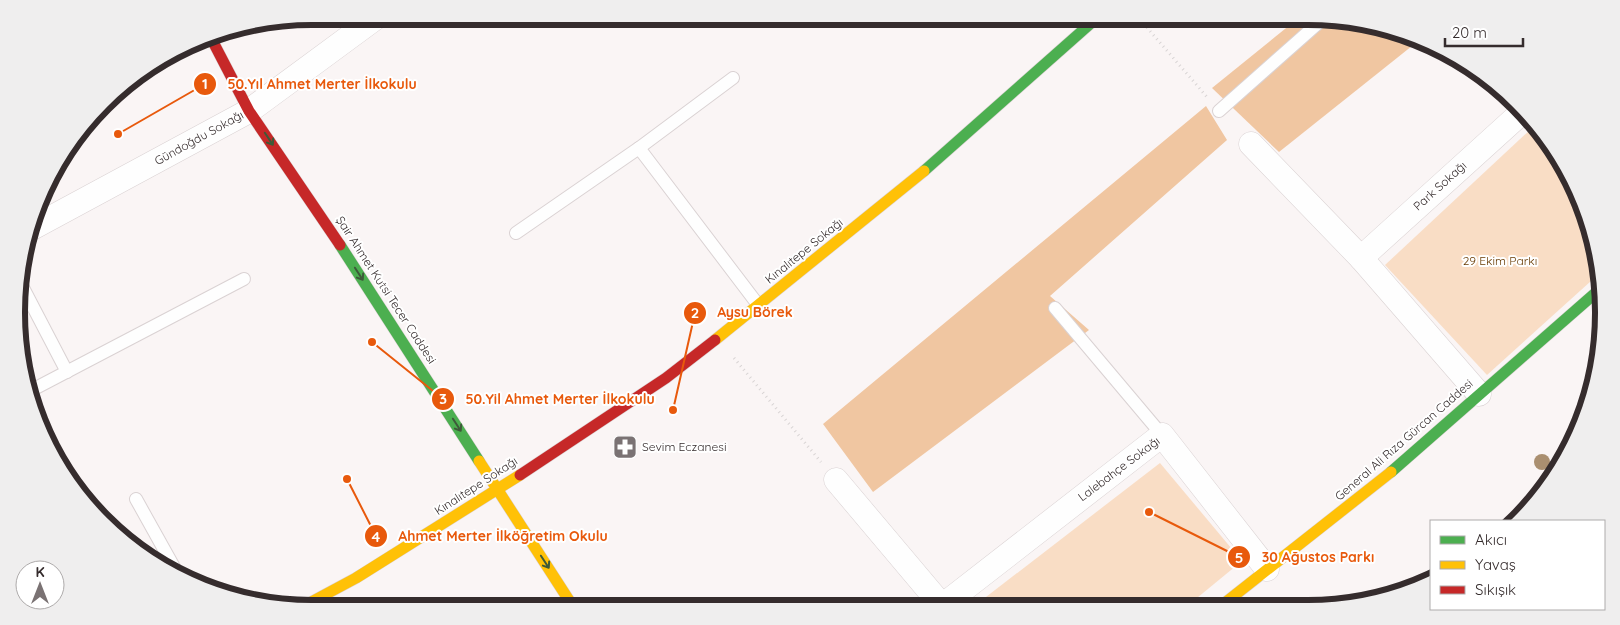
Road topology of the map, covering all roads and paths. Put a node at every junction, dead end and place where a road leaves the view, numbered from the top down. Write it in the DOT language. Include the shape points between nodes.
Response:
graph roads {
  1 [pos="366,25"];
  2 [pos="1089,25"];
  3 [pos="1145,25"];
  4 [pos="1316,25"];
  5 [pos="213,43"];
  6 [pos="733,78"];
  7 [pos="249,110"];
  8 [pos="1219,110"];
  9 [pos="1518,116"];
  10 [pos="1251,144"];
  11 [pos="639,148"];
  12 [pos="38,226"];
  13 [pos="516,233"];
  14 [pos="1360,258"];
  15 [pos="244,279"];
  16 [pos="26,293"];
  17 [pos="1594,294"];
  18 [pos="759,306"];
  19 [pos="1055,308"];
  20 [pos="716,337"];
  21 [pos="67,372"];
  22 [pos="35,388"];
  23 [pos="1478,394"];
  24 [pos="1162,435"];
  25 [pos="836,480"];
  26 [pos="498,489"];
  27 [pos="136,500"];
  28 [pos="172,563"];
  29 [pos="1266,569"];
  30 [pos="315,600"];
  31 [pos="569,600"];
  32 [pos="937,600"];
  33 [pos="952,600"];
  34 [pos="1227,600"];
  1 -- 7 [label="street, Gündoğdu Sokağı"];
  2 -- 18 [label="main road, Kınalıtepe Sokağı" via="930,166"];
  3 -- 8 [label="path"];
  4 -- 8 [label="lane"];
  5 -- 7 [label="main road, Şair Ahmet Kutsi Tecer Caddesi"];
  6 -- 11 [label="lane"];
  7 -- 12 [label="street, Gündoğdu Sokağı"];
  7 -- 26 [label="main road, Şair Ahmet Kutsi Tecer Caddesi, one-way"];
  9 -- 14 [label="street, Park Sokağı"];
  10 -- 14 [label="street"];
  11 -- 13 [label="lane"];
  11 -- 18 [label="lane"];
  14 -- 23 [label="street"];
  15 -- 21 [label="lane"];
  16 -- 21 [label="lane"];
  17 -- 23 [label="main road, General Ali Rıza Gürcan Caddesi"];
  18 -- 20 [label="main road, Kınalıtepe Sokağı"];
  19 -- 24 [label="lane"];
  20 -- 25 [label="path"];
  20 -- 26 [label="main road, Kınalıtepe Sokağı" via="666,378"];
  21 -- 22 [label="lane"];
  23 -- 29 [label="main road, General Ali Rıza Gürcan Caddesi" via="1369,491"];
  24 -- 29 [label="street, Lalebahçe Sokağı"];
  24 -- 33 [label="street, Lalebahçe Sokağı"];
  25 -- 32 [label="street, Lalebahçe Sokağı"];
  26 -- 30 [label="main road, Kınalıtepe Sokağı"];
  26 -- 31 [label="main road, Şair Ahmet Kutsi Tecer Caddesi, one-way"];
  27 -- 28 [label="lane"];
  29 -- 34 [label="main road, General Ali Rıza Gürcan Caddesi"];
}
